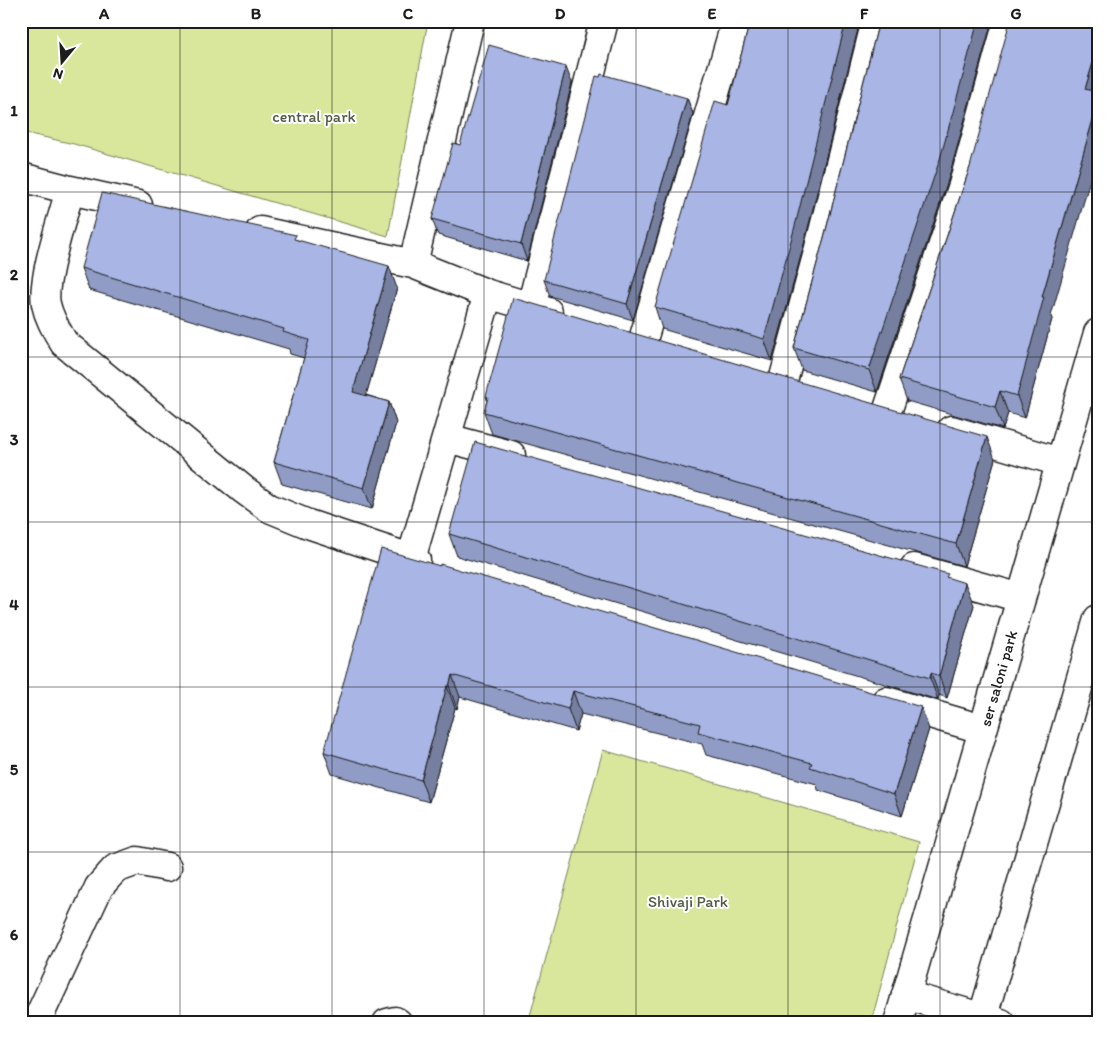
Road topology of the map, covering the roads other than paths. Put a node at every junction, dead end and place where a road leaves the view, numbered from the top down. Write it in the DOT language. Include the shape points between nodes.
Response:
graph roads {
  1 [pos="470,21"];
  2 [pos="604,21"];
  3 [pos="736,21"];
  4 [pos="876,21"];
  5 [pos="1008,21"];
  6 [pos="21,177"];
  7 [pos="70,190"];
  8 [pos="165,210"];
  9 [pos="232,225"];
  10 [pos="413,264"];
  11 [pos="488,294"];
  12 [pos="531,307"];
  13 [pos="568,318"];
  14 [pos="615,332"];
  15 [pos="1098,333"];
  16 [pos="643,340"];
  17 [pos="671,348"];
  18 [pos="811,389"];
  19 [pos="447,438"];
  20 [pos="533,462"];
  21 [pos="1060,462"];
  22 [pos="411,559"];
  23 [pos="887,560"];
  24 [pos="439,567"];
  25 [pos="1021,598"];
  26 [pos="1098,619"];
  27 [pos="859,692"];
  28 [pos="982,729"];
  29 [pos="167,867"];
  30 [pos="906,996"];
  31 [pos="988,1021"];
  32 [pos="36,1023"];
  33 [pos="387,1023"];
  34 [pos="398,1023"];
  35 [pos="898,1023"];
  1 -- 10 [label="street"];
  2 -- 12 [label="street"];
  3 -- 16 [label="street"];
  4 -- 18 [label="street" via="818,252 773,378"];
  5 -- 21 [label="street" via="963,185 877,409"];
  6 -- 7 [label="street"];
  7 -- 8 [label="street"];
  7 -- 22 [label="street" via="46,280 45,303 64,343 269,508"];
  9 -- 10 [label="street"];
  10 -- 11 [label="street"];
  11 -- 12 [label="street"];
  11 -- 19 [label="street"];
  12 -- 13 [label="street"];
  14 -- 16 [label="street"];
  15 -- 21 [label="street, ser saloni park"];
  16 -- 17 [label="street"];
  19 -- 20 [label="street"];
  19 -- 22 [label="street"];
  21 -- 25 [label="street, ser saloni park"];
  22 -- 24 [label="street"];
  23 -- 25 [label="street"];
  25 -- 28 [label="street, ser saloni park"];
  26 -- 31 [label="street"];
  27 -- 28 [label="street"];
  28 -- 30 [label="street, ser saloni park"];
  29 -- 32 [label="street" via="137,862 116,869 98,888"];
  30 -- 31 [label="street"];
  30 -- 35 [label="street, ser saloni park"];
  33 -- 34 [label="street"];
}
